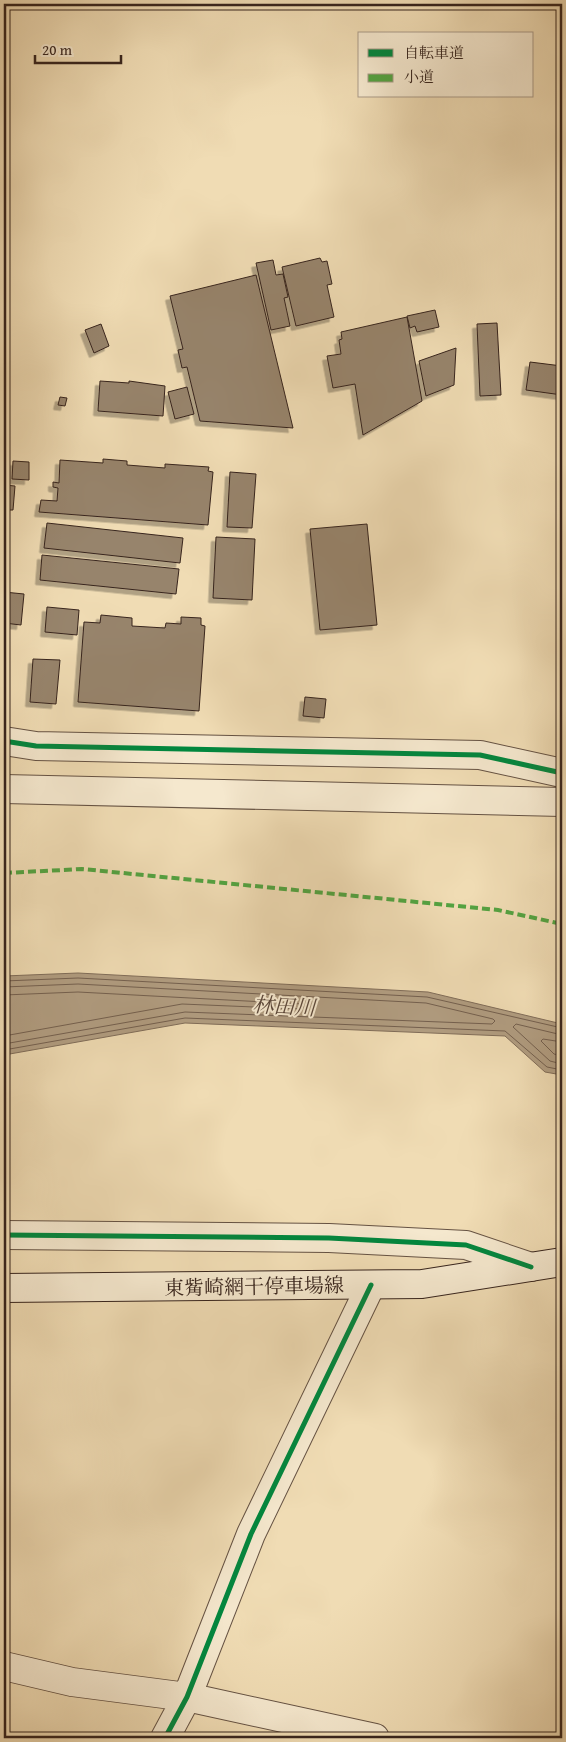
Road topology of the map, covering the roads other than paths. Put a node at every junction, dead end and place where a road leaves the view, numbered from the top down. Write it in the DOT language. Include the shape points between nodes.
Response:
graph roads {
  1 [pos="4,740"];
  2 [pos="562,773"];
  3 [pos="4,789"];
  4 [pos="562,802"];
  5 [pos="4,1236"];
  6 [pos="562,1262"];
  7 [pos="531,1267"];
  8 [pos="371,1285"];
  9 [pos="4,1288"];
  10 [pos="4,1666"];
  11 [pos="187,1697"];
  12 [pos="165,1738"];
  13 [pos="375,1738"];
  1 -- 2 [label="street" via="36,746 480,755"];
  3 -- 4 [label="street"];
  5 -- 7 [label="street" via="329,1238 466,1245"];
  6 -- 7 [label="street, 東觜崎網干停車場線"];
  7 -- 8 [label="street, 東觜崎網干停車場線" via="422,1284"];
  8 -- 9 [label="street, 東觜崎網干停車場線"];
  8 -- 11 [label="street" via="251,1534"];
  10 -- 11 [label="street" via="72,1682"];
  11 -- 12 [label="street"];
  11 -- 13 [label="street"];
}
